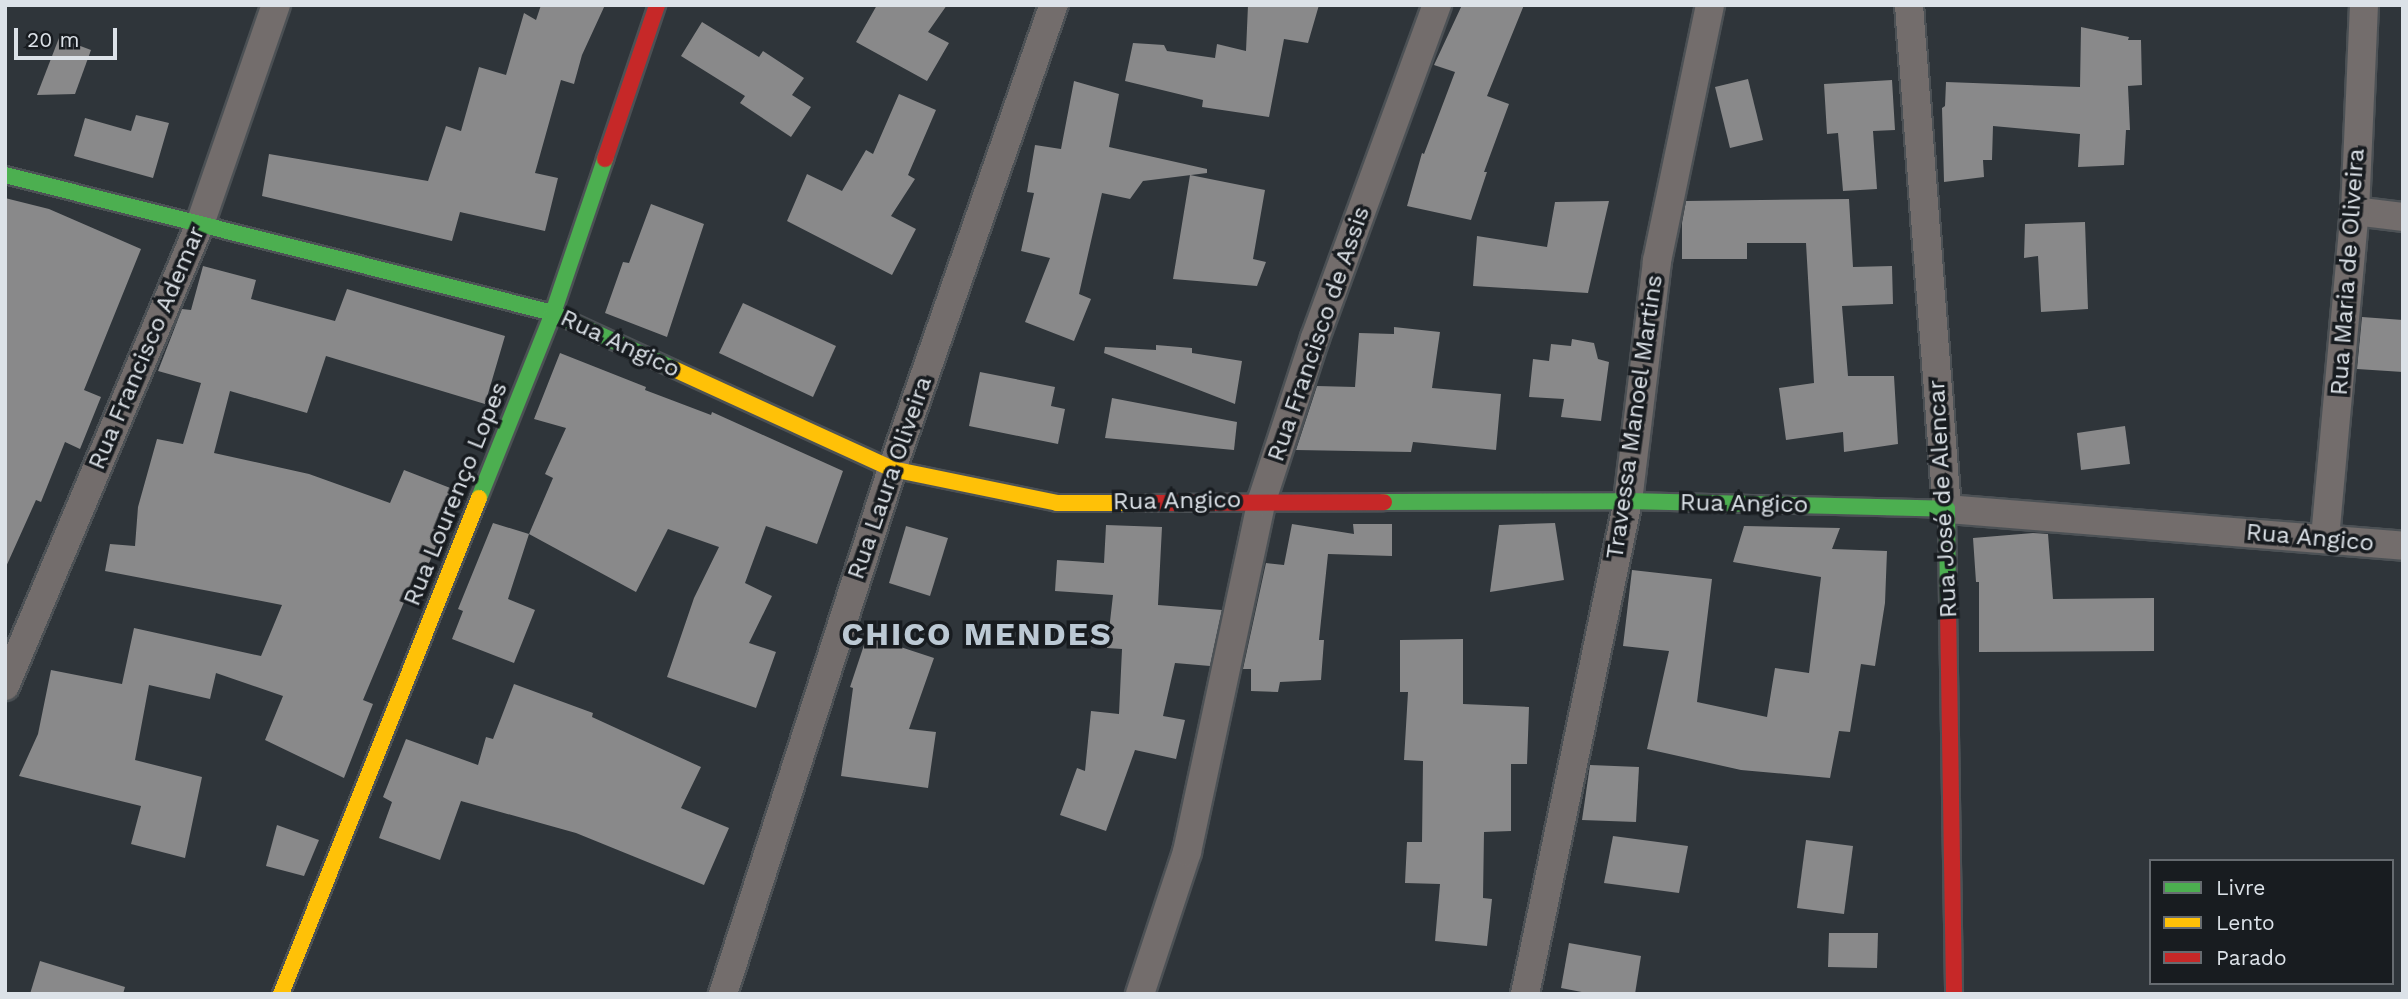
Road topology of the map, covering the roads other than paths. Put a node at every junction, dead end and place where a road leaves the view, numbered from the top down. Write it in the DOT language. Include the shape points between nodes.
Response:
graph roads {
  1 [pos="276,5"];
  2 [pos="657,5"];
  3 [pos="1054,5"];
  4 [pos="1437,5"];
  5 [pos="1710,5"];
  6 [pos="1909,5"];
  7 [pos="2364,5"];
  8 [pos="5,175"];
  9 [pos="2355,211"];
  10 [pos="2403,217"];
  11 [pos="200,224"];
  12 [pos="553,313"];
  13 [pos="892,469"];
  14 [pos="1262,500"];
  15 [pos="1628,501"];
  16 [pos="1947,509"];
  17 [pos="2325,538"];
  18 [pos="2403,546"];
  19 [pos="5,686"];
  20 [pos="281,994"];
  21 [pos="723,994"];
  22 [pos="1140,994"];
  23 [pos="1525,994"];
  24 [pos="1954,994"];
  1 -- 11 [label="street, Rua Francisco Ademar"];
  2 -- 12 [label="street, Rua Lourenço Lopes"];
  3 -- 13 [label="street, Rua Laura Oliveira"];
  4 -- 14 [label="street, Rua Francisco de Assis" via="1315,338"];
  5 -- 15 [label="street, Travessa Manoel Martins" via="1657,261"];
  6 -- 16 [label="street, Rua José de Alencar"];
  7 -- 9 [label="street, Rua Maria de Oliveira"];
  8 -- 11 [label="street, Rua Angico"];
  9 -- 10 [label="street"];
  9 -- 17 [label="street, Rua Maria de Oliveira"];
  11 -- 12 [label="street, Rua Angico"];
  11 -- 19 [label="street, Rua Francisco Ademar"];
  12 -- 13 [label="street, Rua Angico"];
  12 -- 20 [label="street, Rua Lourenço Lopes"];
  13 -- 14 [label="street, Rua Angico" via="1057,503"];
  13 -- 21 [label="street, Rua Laura Oliveira"];
  14 -- 15 [label="street, Rua Angico"];
  14 -- 22 [label="street, Rua Francisco de Assis" via="1186,852"];
  15 -- 16 [label="street, Rua Angico"];
  15 -- 23 [label="street, Travessa Manoel Martins"];
  16 -- 17 [label="street, Rua Angico"];
  16 -- 24 [label="street, Rua José de Alencar"];
  17 -- 18 [label="street, Rua Angico"];
}
